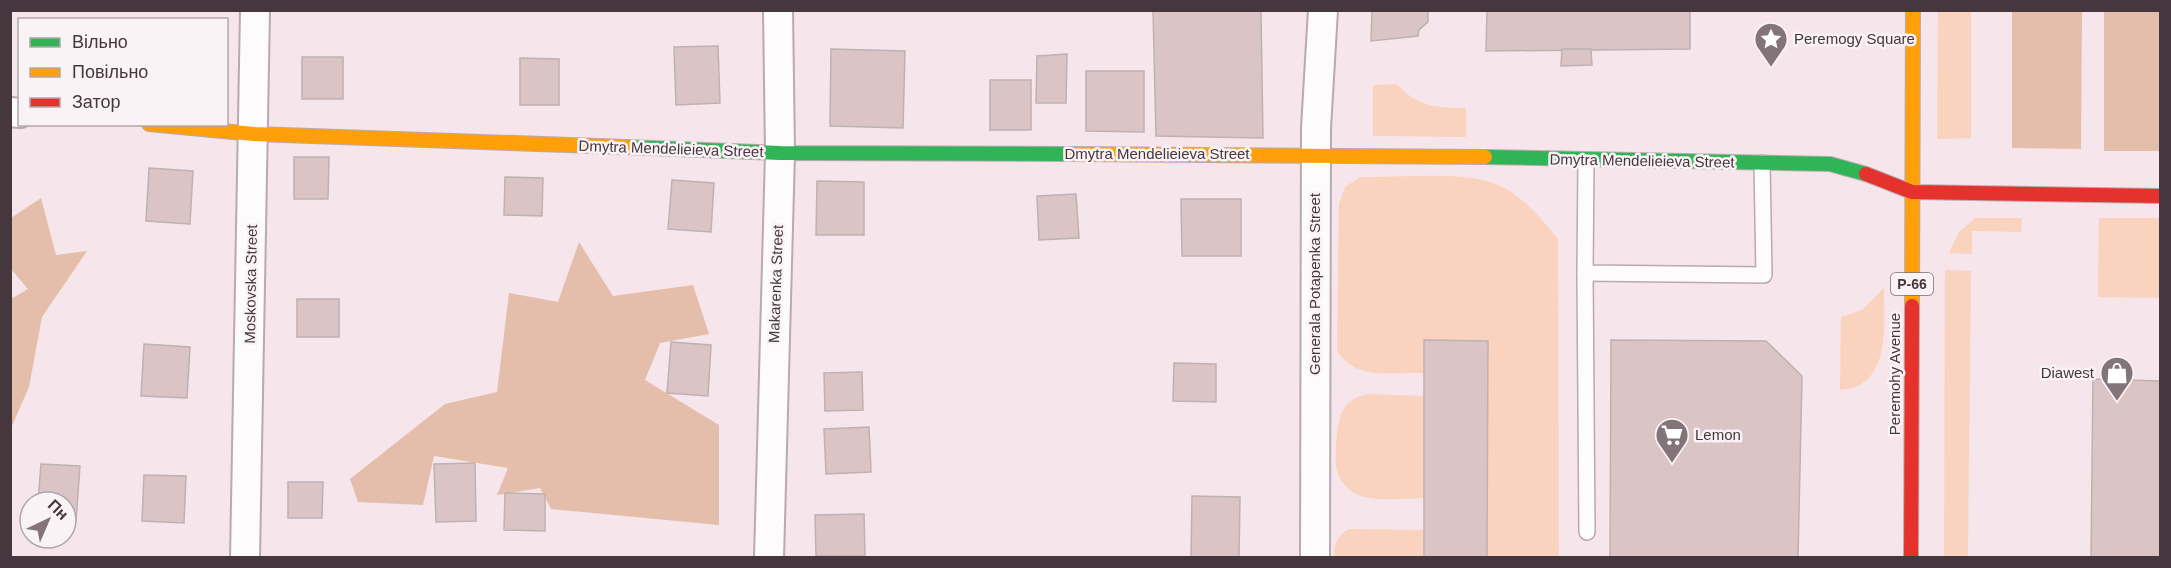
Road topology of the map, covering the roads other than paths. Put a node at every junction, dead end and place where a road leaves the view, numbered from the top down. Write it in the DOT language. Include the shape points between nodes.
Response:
graph roads {
  1 [pos="255,10"];
  2 [pos="778,10"];
  3 [pos="1323,10"];
  4 [pos="1913,10"];
  5 [pos="169,126"];
  6 [pos="254,134"];
  7 [pos="780,153"];
  8 [pos="1316,154"];
  9 [pos="1586,161"];
  10 [pos="1762,163"];
  11 [pos="1912,192"];
  12 [pos="2160,196"];
  13 [pos="1585,273"];
  14 [pos="1587,532"];
  15 [pos="245,558"];
  16 [pos="769,558"];
  17 [pos="1315,558"];
  18 [pos="1911,558"];
  1 -- 6 [label="street, Moskovska Street"];
  2 -- 7 [label="street, Makarenka Street"];
  3 -- 8 [label="street, Generala Potapenka Street"];
  4 -- 11 [label="street, Peremohy Avenue / Р-66"];
  5 -- 6 [label="street, Dmytra Mendelieieva Street"];
  6 -- 7 [label="street, Dmytra Mendelieieva Street"];
  6 -- 15 [label="street, Moskovska Street"];
  7 -- 8 [label="street, Dmytra Mendelieieva Street"];
  7 -- 16 [label="street, Makarenka Street"];
  8 -- 9 [label="street, Dmytra Mendelieieva Street"];
  8 -- 17 [label="street, Generala Potapenka Street"];
  9 -- 10 [label="street, Dmytra Mendelieieva Street"];
  9 -- 13 [label="lane"];
  10 -- 11 [label="street, Dmytra Mendelieieva Street" via="1830,164"];
  10 -- 13 [label="lane" via="1764,275"];
  11 -- 12 [label="street, Dmytra Mendelieieva Street"];
  11 -- 18 [label="street, Peremohy Avenue / Р-66"];
  13 -- 14 [label="lane"];
}
